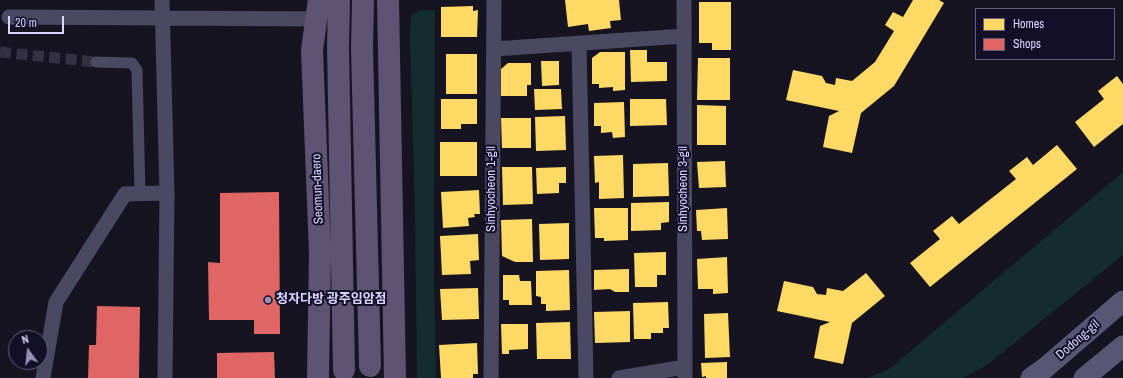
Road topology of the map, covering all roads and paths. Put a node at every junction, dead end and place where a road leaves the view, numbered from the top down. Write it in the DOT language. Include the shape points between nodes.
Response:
graph roads {
  1 [pos="162,0"];
  2 [pos="338,0"];
  3 [pos="363,0"];
  4 [pos="388,0"];
  5 [pos="494,0"];
  6 [pos="684,0"];
  7 [pos="318,10"];
  8 [pos="9,17"];
  9 [pos="162,18"];
  10 [pos="684,36"];
  11 [pos="579,44"];
  12 [pos="494,49"];
  13 [pos="96,62"];
  14 [pos="167,193"];
  15 [pos="140,194"];
  16 [pos="1123,301"];
  17 [pos="1123,346"];
  18 [pos="370,366"];
  19 [pos="344,370"];
  20 [pos="685,372"];
  21 [pos="43,378"];
  22 [pos="165,378"];
  23 [pos="318,378"];
  24 [pos="395,378"];
  25 [pos="491,378"];
  26 [pos="586,378"];
  27 [pos="619,378"];
  28 [pos="1031,378"];
  29 [pos="1084,378"];
  1 -- 9 [label="street"];
  2 -- 19 [label="main road, Seomun-daero"];
  3 -- 18 [label="main road"];
  4 -- 24 [label="main road"];
  5 -- 12 [label="street, Sinhyocheon 1-gil"];
  6 -- 10 [label="street, Sinhyocheon 3-gil"];
  7 -- 9 [label="street"];
  7 -- 23 [label="main road, Seomun-daero" via="312,50 320,253"];
  8 -- 9 [label="street"];
  9 -- 14 [label="street"];
  10 -- 11 [label="street"];
  10 -- 20 [label="street, Sinhyocheon 3-gil"];
  11 -- 12 [label="street"];
  11 -- 26 [label="street"];
  12 -- 25 [label="street, Sinhyocheon 1-gil"];
  13 -- 15 [label="street" via="132,62 137,70"];
  14 -- 15 [label="street"];
  14 -- 22 [label="street"];
  15 -- 21 [label="street" via="125,194 56,302"];
  16 -- 28 [label="main road, Dodong-gil"];
  17 -- 29 [label="main road"];
  20 -- 27 [label="street"];
}
